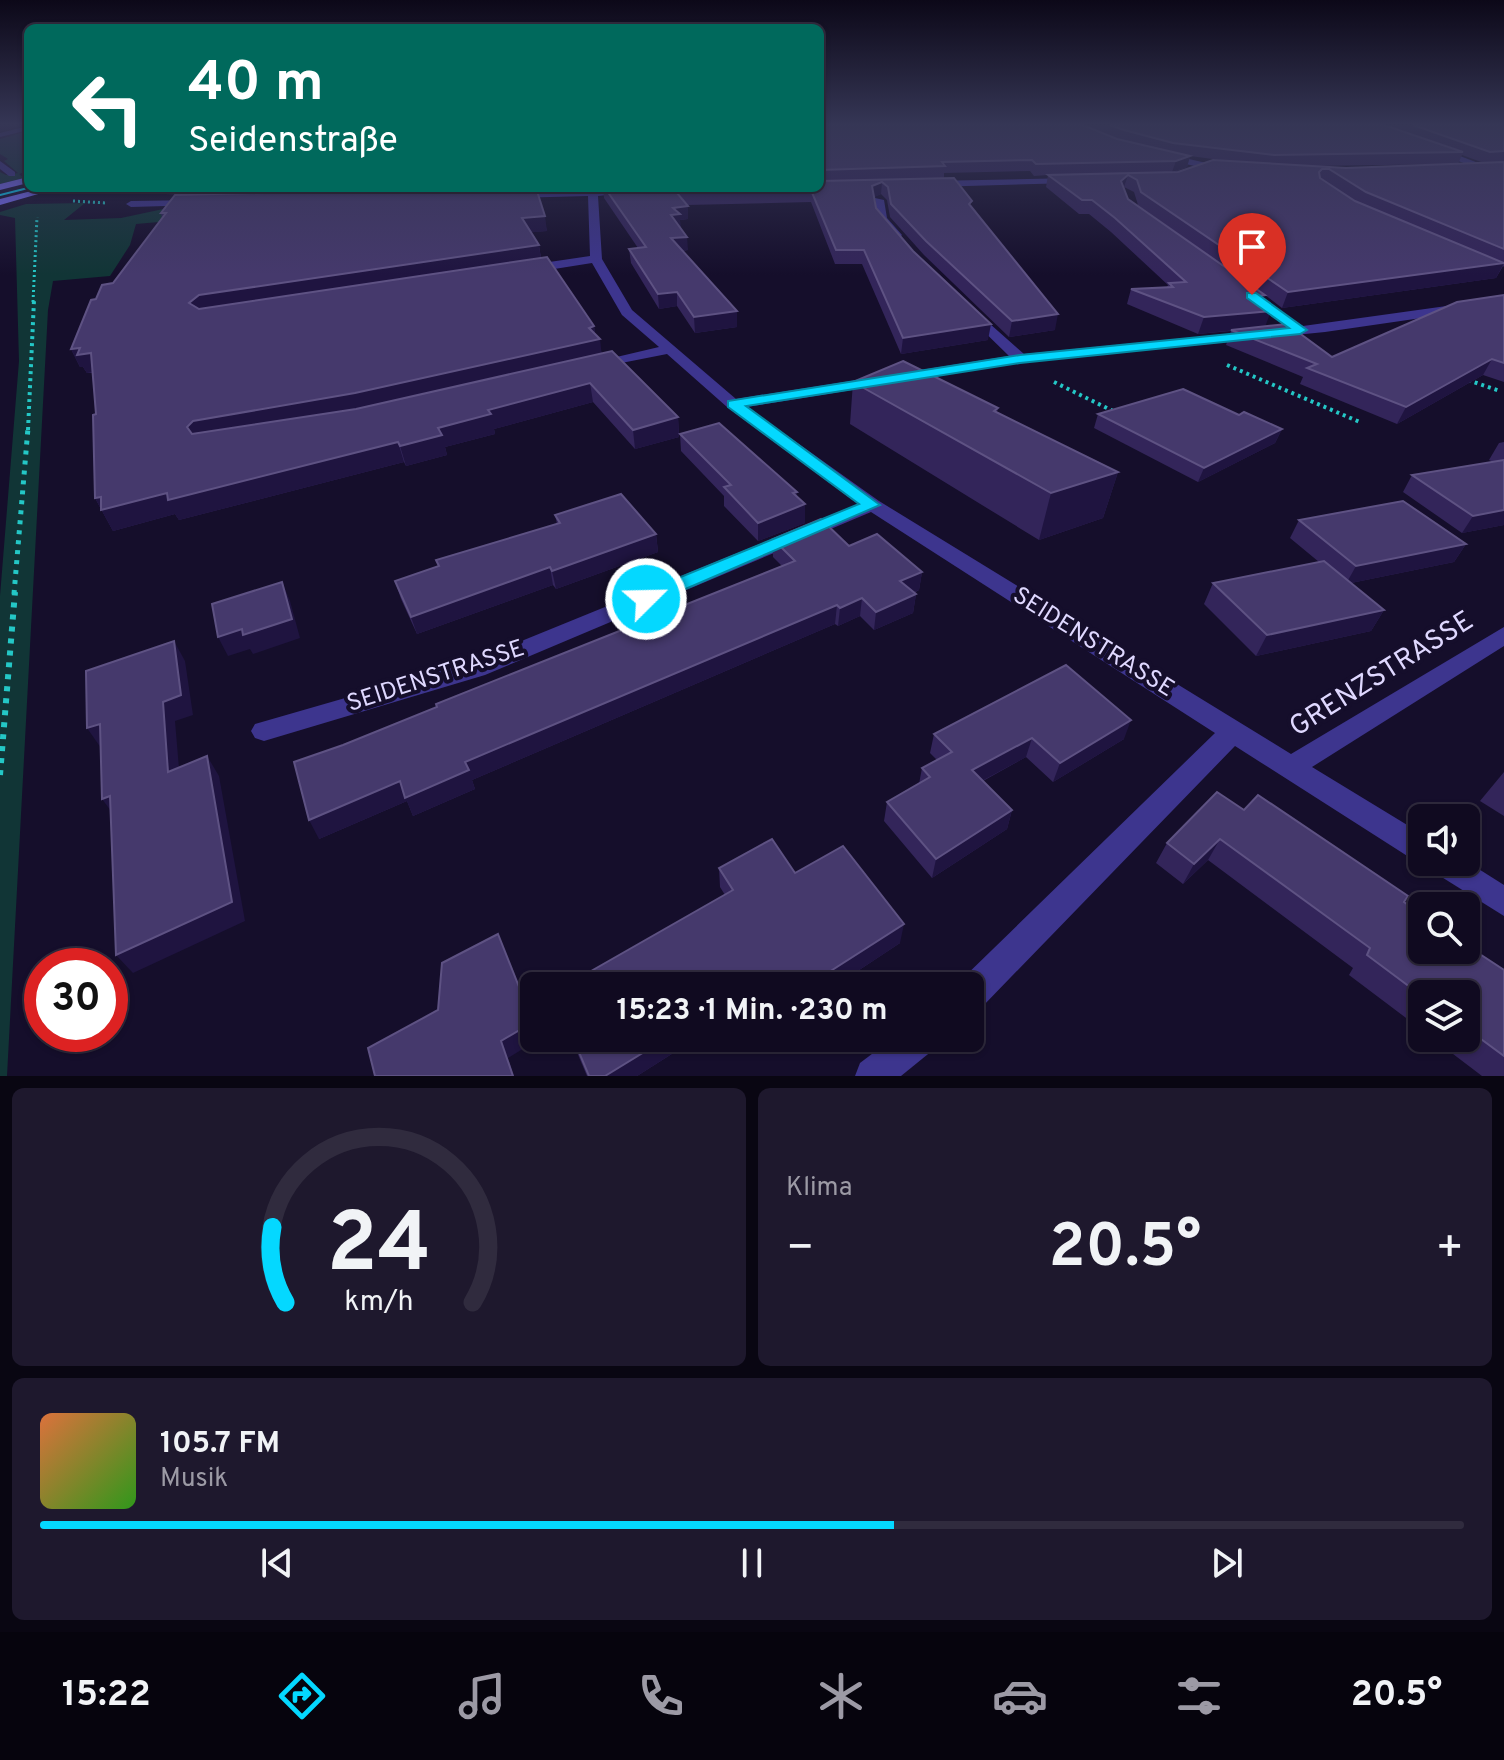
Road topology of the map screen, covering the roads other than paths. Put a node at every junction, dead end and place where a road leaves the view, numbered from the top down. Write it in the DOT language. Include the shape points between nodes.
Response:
graph roads {
  1 [pos="1078,180"];
  2 [pos="24,181"];
  3 [pos="920,184"];
  4 [pos="0,187"];
  5 [pos="43,193"];
  6 [pos="593,193"];
  7 [pos="622,193"];
  8 [pos="497,196"];
  9 [pos="879,200"];
  10 [pos="0,202"];
  11 [pos="210,202"];
  12 [pos="131,204"];
  13 [pos="909,249"];
  14 [pos="596,259"];
  15 [pos="518,271"];
  16 [pos="1227,278"];
  17 [pos="1504,302"];
  18 [pos="964,304"];
  19 [pos="1300,330"];
  20 [pos="671,349"];
  21 [pos="1020,359"];
  22 [pos="578,371"];
  23 [pos="733,404"];
  24 [pos="872,505"];
  25 [pos="1504,635"];
  26 [pos="264,731"];
  27 [pos="1233,731"];
  28 [pos="1291,767"];
  29 [pos="1408,841"];
  30 [pos="1464,876"];
  31 [pos="1504,902"];
  32 [pos="984,981"];
  33 [pos="903,1052"];
  34 [pos="873,1076"];
  1 -- 3 [label="street"];
  2 -- 4 [label="main road"];
  5 -- 10 [label="main road"];
  6 -- 7 [label="street"];
  6 -- 8 [label="street"];
  6 -- 14 [label="street, SEIDENSTRASSE"];
  9 -- 13 [label="street" via="882,219"];
  11 -- 12 [label="street"];
  14 -- 15 [label="street"];
  14 -- 20 [label="street, SEIDENSTRASSE" via="627,312"];
  16 -- 19 [label="street"];
  17 -- 19 [label="street"];
  18 -- 21 [label="street"];
  19 -- 21 [label="street"];
  20 -- 22 [label="street"];
  20 -- 23 [label="street, SEIDENSTRASSE"];
  21 -- 23 [label="street"];
  23 -- 24 [label="street, SEIDENSTRASSE"];
  24 -- 26 [label="street, SEIDENSTRASSE" via="477,669"];
  24 -- 27 [label="street, SEIDENSTRASSE"];
  25 -- 28 [label="street, GRENZSTRASSE"];
  27 -- 28 [label="street, SEIDENSTRASSE"];
  27 -- 32 [label="street"];
  28 -- 29 [label="street, SEIDENSTRASSE"];
  30 -- 31 [label="street"];
  33 -- 34 [label="street"];
}
